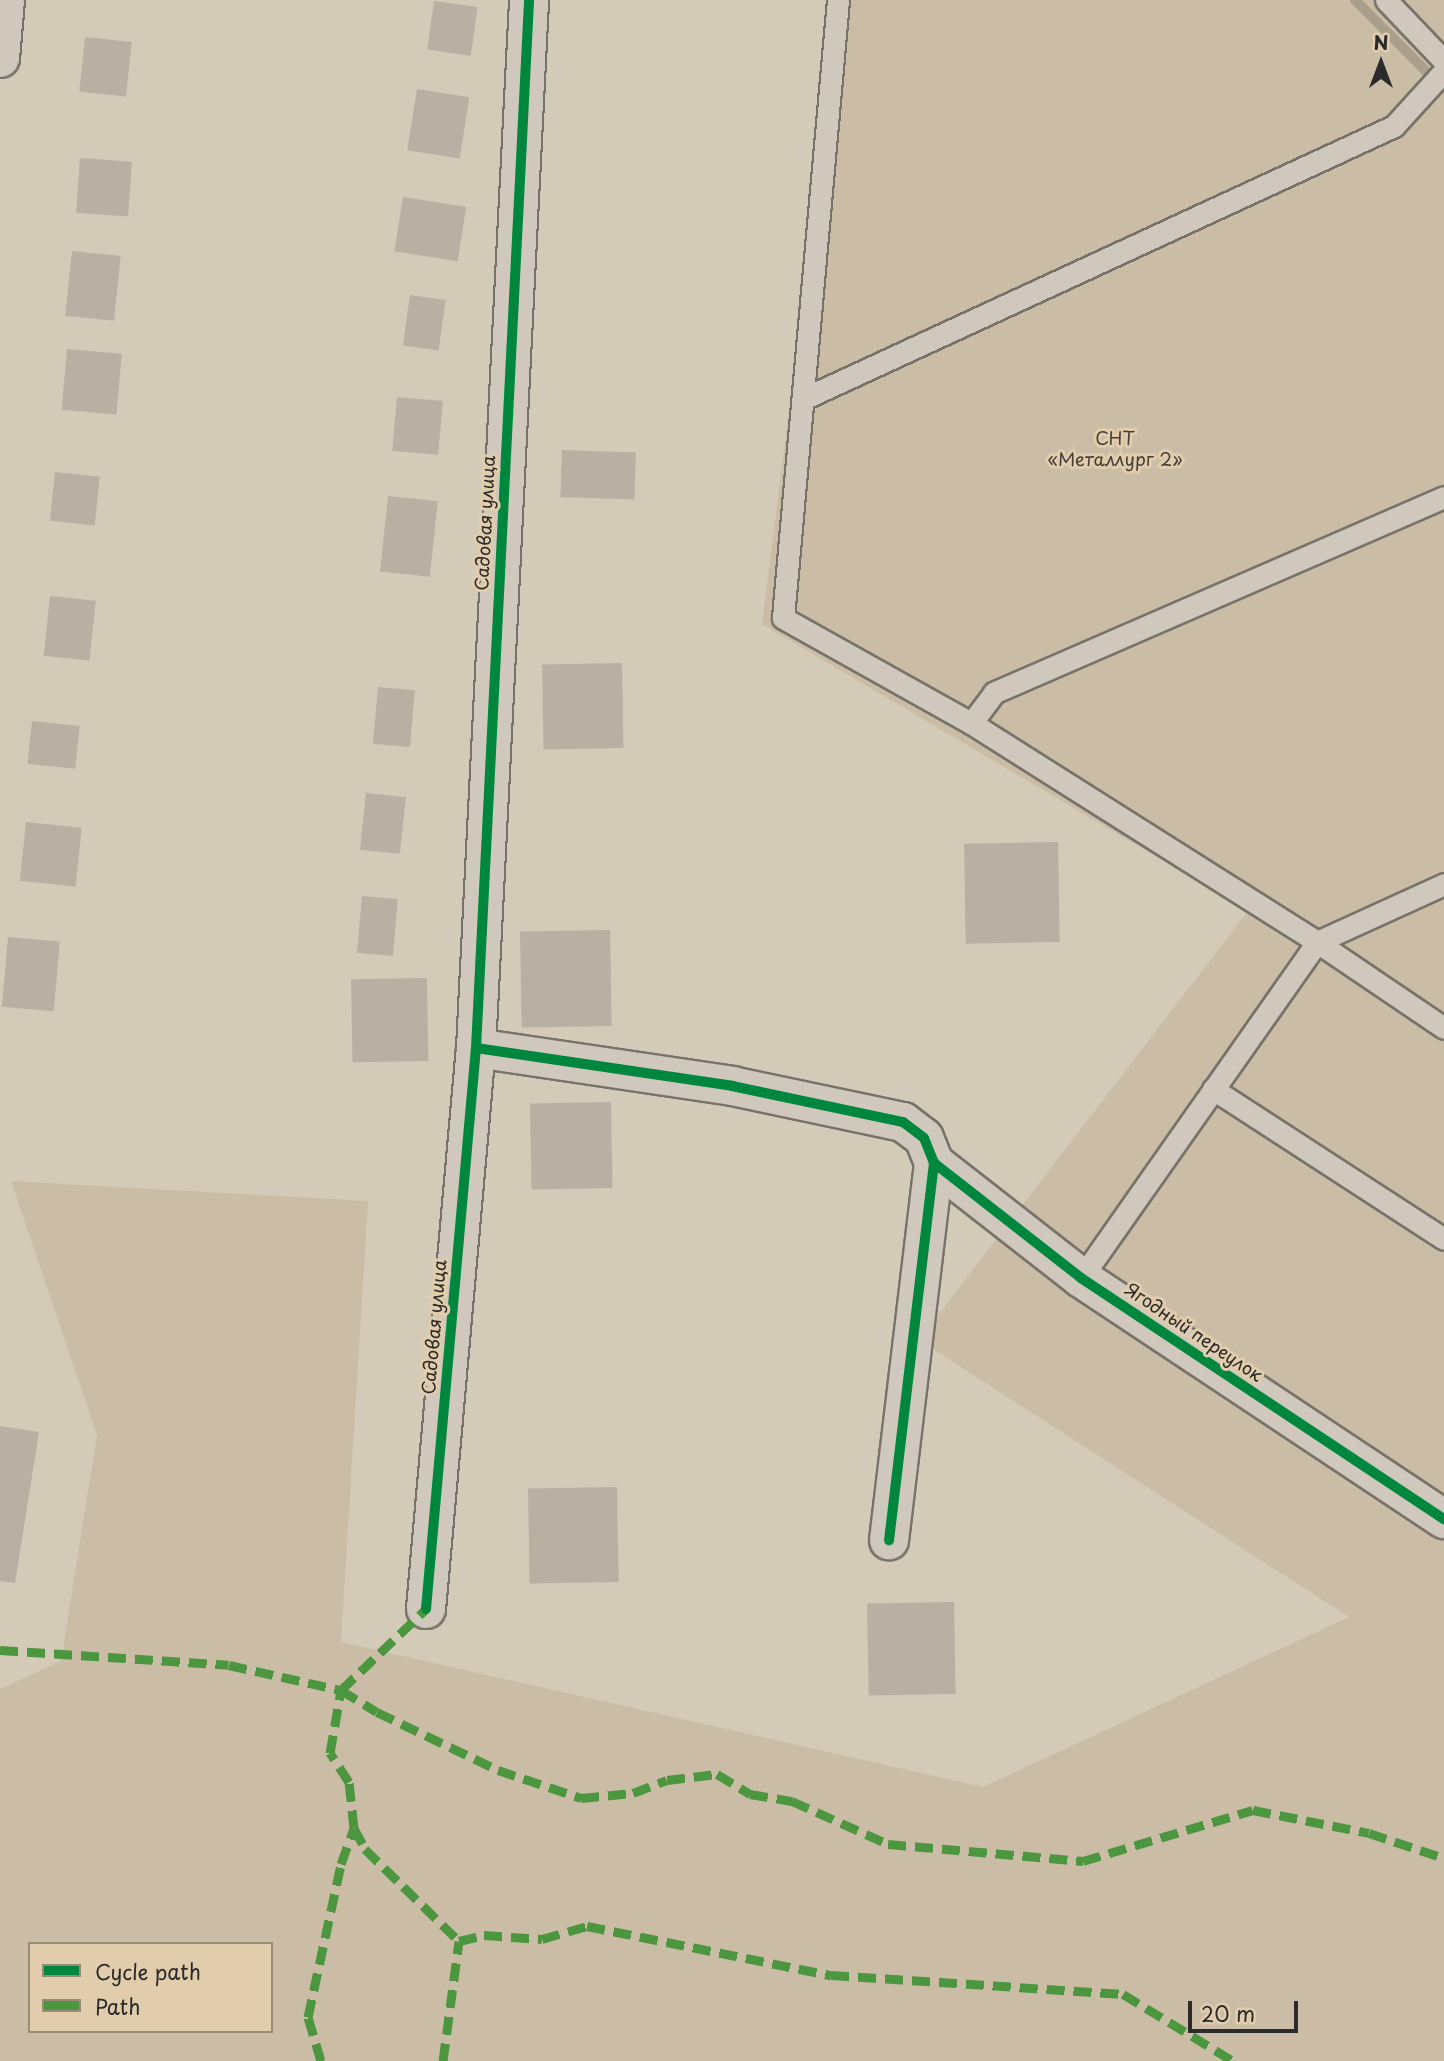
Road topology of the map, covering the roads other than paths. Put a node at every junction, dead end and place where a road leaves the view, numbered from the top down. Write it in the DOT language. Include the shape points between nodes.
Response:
graph roads {
  1 [pos="5,0"];
  2 [pos="529,0"];
  3 [pos="838,0"];
  4 [pos="1386,0"];
  5 [pos="0,58"];
  6 [pos="1444,61"];
  7 [pos="1444,71"];
  8 [pos="803,399"];
  9 [pos="1444,497"];
  10 [pos="971,723"];
  11 [pos="1444,884"];
  12 [pos="1317,942"];
  13 [pos="1444,1028"];
  14 [pos="476,1048"];
  15 [pos="1213,1089"];
  16 [pos="934,1163"];
  17 [pos="1444,1239"];
  18 [pos="1081,1278"];
  19 [pos="1444,1519"];
  20 [pos="889,1541"];
  21 [pos="426,1609"];
  1 -- 5 [label="street"];
  2 -- 14 [label="street, Садовая улица"];
  3 -- 8 [label="lane"];
  4 -- 6 [label="lane"];
  7 -- 8 [label="lane" via="1394,126"];
  8 -- 10 [label="lane" via="783,618"];
  9 -- 10 [label="lane" via="994,693"];
  10 -- 12 [label="lane"];
  11 -- 12 [label="lane"];
  12 -- 13 [label="lane"];
  12 -- 15 [label="lane"];
  14 -- 16 [label="street" via="732,1086 903,1122 924,1138"];
  14 -- 21 [label="street, Садовая улица"];
  15 -- 17 [label="lane"];
  15 -- 18 [label="lane"];
  16 -- 18 [label="street, Ягодный переулок"];
  16 -- 20 [label="street"];
  18 -- 19 [label="street, Ягодный переулок"];
}
